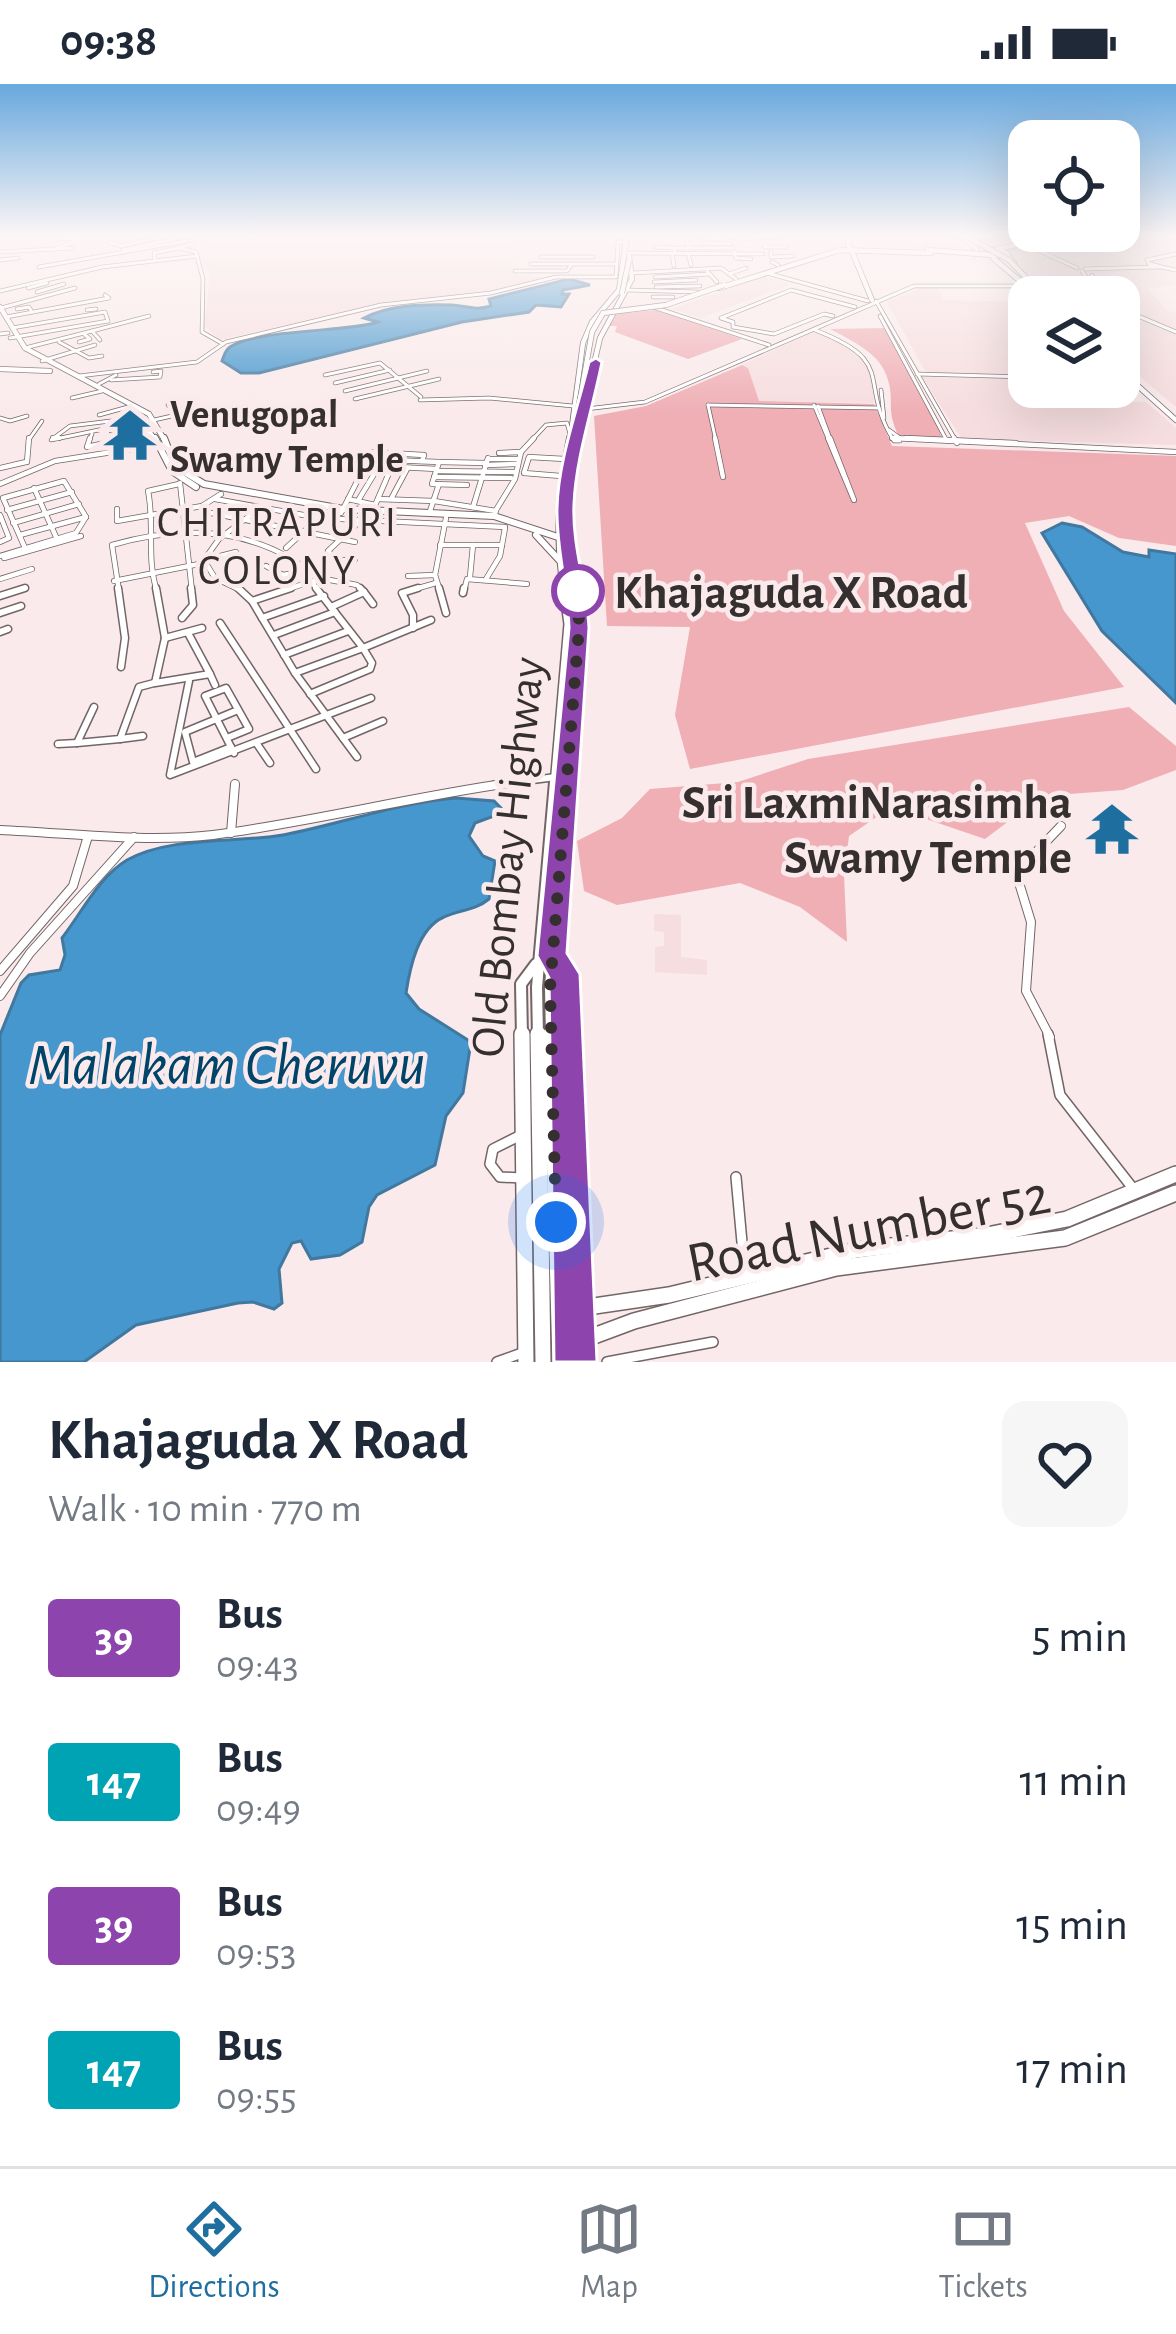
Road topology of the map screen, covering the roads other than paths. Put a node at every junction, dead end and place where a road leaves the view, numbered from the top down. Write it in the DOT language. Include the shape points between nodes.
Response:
graph roads {
  1 [pos="44,295"];
  2 [pos="52,295"];
  3 [pos="106,295"];
  4 [pos="203,295"];
  5 [pos="477,295"];
  6 [pos="491,295"];
  7 [pos="615,295"];
  8 [pos="620,295"];
  9 [pos="626,295"];
  10 [pos="655,295"];
  11 [pos="668,295"];
  12 [pos="687,295"];
  13 [pos="693,295"];
  14 [pos="695,295"];
  15 [pos="779,295"];
  16 [pos="810,295"];
  17 [pos="844,295"];
  18 [pos="871,295"];
  19 [pos="889,295"];
  20 [pos="47,296"];
  21 [pos="673,298"];
  22 [pos="872,302"];
  23 [pos="847,304"];
  24 [pos="0,307"];
  25 [pos="656,307"];
  26 [pos="855,307"];
  27 [pos="17,309"];
  28 [pos="74,309"];
  29 [pos="87,309"];
  30 [pos="620,309"];
  31 [pos="102,310"];
  32 [pos="603,310"];
  33 [pos="32,312"];
  34 [pos="824,314"];
  35 [pos="149,316"];
  36 [pos="832,316"];
  37 [pos="2,320"];
  38 [pos="1140,320"];
  39 [pos="57,325"];
  40 [pos="814,326"];
  41 [pos="34,329"];
  42 [pos="92,331"];
  43 [pos="806,332"];
  44 [pos="1176,333"];
  45 [pos="84,334"];
  46 [pos="9,335"];
  47 [pos="56,341"];
  48 [pos="0,342"];
  49 [pos="80,342"];
  50 [pos="42,344"];
  51 [pos="221,345"];
  52 [pos="771,345"];
  53 [pos="25,348"];
  54 [pos="97,349"];
  55 [pos="74,351"];
  56 [pos="62,356"];
  57 [pos="594,360"];
  58 [pos="131,362"];
  59 [pos="41,363"];
  60 [pos="0,368"];
  61 [pos="134,370"];
  62 [pos="390,370"];
  63 [pos="50,371"];
  64 [pos="428,371"];
  65 [pos="578,372"];
  66 [pos="592,373"];
  67 [pos="917,374"];
  68 [pos="326,375"];
  69 [pos="1008,376"];
  70 [pos="400,378"];
  71 [pos="439,379"];
  72 [pos="111,380"];
  73 [pos="335,383"];
  74 [pos="101,385"];
  75 [pos="1140,385"];
  76 [pos="410,386"];
  77 [pos="1140,387"];
  78 [pos="345,391"];
  79 [pos="73,398"];
  80 [pos="355,399"];
  81 [pos="168,405"];
  82 [pos="193,406"];
  83 [pos="573,406"];
  84 [pos="816,406"];
  85 [pos="128,407"];
  86 [pos="586,407"];
  87 [pos="880,407"];
  88 [pos="202,410"];
  89 [pos="176,413"];
  90 [pos="99,415"];
  91 [pos="27,416"];
  92 [pos="143,417"];
  93 [pos="1176,417"];
  94 [pos="0,418"];
  95 [pos="576,419"];
  96 [pos="154,420"];
  97 [pos="42,421"];
  98 [pos="116,422"];
  99 [pos="187,425"];
  100 [pos="112,431"];
  101 [pos="152,433"];
  102 [pos="570,434"];
  103 [pos="142,435"];
  104 [pos="114,439"];
  105 [pos="948,443"];
  106 [pos="957,443"];
  107 [pos="157,445"];
  108 [pos="1176,450"];
  109 [pos="499,453"];
  110 [pos="565,459"];
  111 [pos="365,462"];
  112 [pos="516,465"];
  113 [pos="29,466"];
  114 [pos="486,466"];
  115 [pos="0,468"];
  116 [pos="437,469"];
  117 [pos="377,470"];
  118 [pos="389,473"];
  119 [pos="561,476"];
  120 [pos="723,477"];
  121 [pos="469,478"];
  122 [pos="181,483"];
  123 [pos="0,484"];
  124 [pos="439,484"];
  125 [pos="452,484"];
  126 [pos="34,488"];
  127 [pos="352,490"];
  128 [pos="364,490"];
  129 [pos="72,492"];
  130 [pos="218,497"];
  131 [pos="392,499"];
  132 [pos="446,500"];
  133 [pos="40,501"];
  134 [pos="434,501"];
  135 [pos="358,502"];
  136 [pos="79,504"];
  137 [pos="375,504"];
  138 [pos="202,506"];
  139 [pos="344,506"];
  140 [pos="473,507"];
  141 [pos="117,508"];
  142 [pos="260,508"];
  143 [pos="182,511"];
  144 [pos="430,511"];
  145 [pos="3,513"];
  146 [pos="495,513"];
  147 [pos="46,514"];
  148 [pos="153,515"];
  149 [pos="322,515"];
  150 [pos="86,517"];
  151 [pos="446,519"];
  152 [pos="556,519"];
  153 [pos="245,520"];
  154 [pos="361,521"];
  155 [pos="527,524"];
  156 [pos="6,526"];
  157 [pos="52,526"];
  158 [pos="505,526"];
  159 [pos="182,531"];
  160 [pos="304,531"];
  161 [pos="18,536"];
  162 [pos="81,536"];
  163 [pos="224,536"];
  164 [pos="150,537"];
  165 [pos="341,539"];
  166 [pos="554,539"];
  167 [pos="58,540"];
  168 [pos="0,542"];
  169 [pos="355,542"];
  170 [pos="440,545"];
  171 [pos="473,545"];
  172 [pos="502,545"];
  173 [pos="25,548"];
  174 [pos="286,548"];
  175 [pos="1,556"];
  176 [pos="356,560"];
  177 [pos="205,561"];
  178 [pos="241,562"];
  179 [pos="561,562"];
  180 [pos="186,566"];
  181 [pos="266,566"];
  182 [pos="32,568"];
  183 [pos="310,570"];
  184 [pos="151,574"];
  185 [pos="408,576"];
  186 [pos="0,579"];
  187 [pos="317,579"];
  188 [pos="436,579"];
  189 [pos="470,579"];
  190 [pos="486,579"];
  191 [pos="114,581"];
  192 [pos="394,583"];
  193 [pos="526,584"];
  194 [pos="25,588"];
  195 [pos="364,592"];
  196 [pos="402,593"];
  197 [pos="463,593"];
  198 [pos="0,596"];
  199 [pos="324,596"];
  200 [pos="252,601"];
  201 [pos="373,604"];
  202 [pos="21,606"];
  203 [pos="333,609"];
  204 [pos="0,613"];
  205 [pos="446,613"];
  206 [pos="262,618"];
  207 [pos="182,619"];
  208 [pos="431,620"];
  209 [pos="220,623"];
  210 [pos="202,628"];
  211 [pos="413,628"];
  212 [pos="347,632"];
  213 [pos="188,633"];
  214 [pos="274,635"];
  215 [pos="165,638"];
  216 [pos="363,648"];
  217 [pos="284,656"];
  218 [pos="121,667"];
  219 [pos="296,673"];
  220 [pos="210,674"];
  221 [pos="189,681"];
  222 [pos="154,683"];
  223 [pos="215,685"];
  224 [pos="310,694"];
  225 [pos="371,698"];
  226 [pos="94,707"];
  227 [pos="238,710"];
  228 [pos="327,716"];
  229 [pos="217,718"];
  230 [pos="383,721"];
  231 [pos="290,731"];
  232 [pos="142,736"];
  233 [pos="343,738"];
  234 [pos="119,739"];
  235 [pos="77,742"];
  236 [pos="257,744"];
  237 [pos="58,745"];
  238 [pos="231,746"];
  239 [pos="357,757"];
  240 [pos="270,764"];
  241 [pos="316,769"];
  242 [pos="556,777"];
  243 [pos="236,784"];
  244 [pos="1061,826"];
  245 [pos="0,830"];
  246 [pos="231,832"];
  247 [pos="88,836"];
  248 [pos="134,837"];
  249 [pos="68,892"];
  250 [pos="85,896"];
  251 [pos="546,958"];
  252 [pos="7,968"];
  253 [pos="543,987"];
  254 [pos="0,996"];
  255 [pos="521,1136"];
  256 [pos="1176,1174"];
  257 [pos="736,1177"];
  258 [pos="522,1178"];
  259 [pos="1136,1192"];
  260 [pos="1176,1192"];
  261 [pos="745,1275"];
  262 [pos="574,1309"];
  263 [pos="713,1342"];
  264 [pos="575,1343"];
  265 [pos="525,1357"];
  266 [pos="497,1362"];
  267 [pos="543,1362"];
  268 [pos="560,1362"];
  269 [pos="575,1362"];
  270 [pos="607,1362"];
  1 -- 20 [label="street"];
  2 -- 20 [label="street"];
  3 -- 33 [label="street"];
  4 -- 51 [label="street" via="202,332"];
  5 -- 51 [label="street" via="367,308"];
  6 -- 51 [label="street" via="373,308"];
  7 -- 32 [label="main road, Old Bombay Highway"];
  8 -- 57 [label="main road, bridge" via="602,320"];
  9 -- 30 [label="main road"];
  10 -- 25 [label="street"];
  11 -- 21 [label="street"];
  12 -- 25 [label="main road"];
  13 -- 95 [label="main road, bridge" via="604,313"];
  14 -- 25 [label="main road"];
  15 -- 34 [label="street" via="721,318 770,334"];
  16 -- 23 [label="street"];
  17 -- 22 [label="street"];
  18 -- 22 [label="main road"];
  19 -- 22 [label="street"];
  20 -- 24 [label="street"];
  22 -- 26 [label="street"];
  22 -- 40 [label="street"];
  22 -- 67 [label="street"];
  23 -- 26 [label="street"];
  23 -- 34 [label="street"];
  24 -- 37 [label="main road"];
  25 -- 30 [label="main road"];
  25 -- 52 [label="street"];
  26 -- 36 [label="street"];
  27 -- 33 [label="street"];
  28 -- 29 [label="street"];
  29 -- 31 [label="street"];
  29 -- 31 [label="street"];
  30 -- 32 [label="main road"];
  30 -- 57 [label="main road"];
  31 -- 39 [label="street"];
  32 -- 65 [label="main road, Old Bombay Highway" via="588,329"];
  33 -- 37 [label="street"];
  34 -- 36 [label="street"];
  35 -- 42 [label="street"];
  36 -- 40 [label="street"];
  37 -- 46 [label="main road"];
  38 -- 44 [label="street"];
  39 -- 41 [label="street"];
  39 -- 41 [label="street"];
  40 -- 43 [label="street"];
  40 -- 52 [label="street"];
  40 -- 87 [label="street" via="874,362"];
  41 -- 46 [label="street"];
  41 -- 46 [label="street"];
  42 -- 45 [label="street"];
  42 -- 54 [label="street"];
  43 -- 52 [label="street"];
  43 -- 87 [label="street" via="835,336 865,356"];
  45 -- 47 [label="street"];
  45 -- 49 [label="street" via="89,339"];
  46 -- 48 [label="street"];
  46 -- 53 [label="main road"];
  46 -- 59 [label="main road"];
  47 -- 50 [label="street"];
  47 -- 55 [label="street"];
  50 -- 53 [label="street"];
  50 -- 56 [label="street"];
  51 -- 61 [label="street" via="202,361"];
  51 -- 74 [label="street" via="199,364"];
  52 -- 86 [label="street" via="673,388"];
  53 -- 59 [label="main road"];
  54 -- 55 [label="street"];
  54 -- 55 [label="street" via="86,356"];
  55 -- 56 [label="street"];
  56 -- 59 [label="street"];
  57 -- 66 [label="main road"];
  58 -- 61 [label="street"];
  59 -- 60 [label="main road"];
  59 -- 63 [label="main road"];
  59 -- 74 [label="main road"];
  60 -- 63 [label="main road"];
  61 -- 74 [label="street"];
  62 -- 68 [label="street" via="378,363"];
  62 -- 70 [label="street"];
  62 -- 73 [label="street"];
  63 -- 74 [label="main road"];
  64 -- 70 [label="street"];
  65 -- 66 [label="main road"];
  65 -- 83 [label="main road, Old Bombay Highway"];
  66 -- 86 [label="main road"];
  67 -- 69 [label="street"];
  67 -- 105 [label="street"];
  67 -- 106 [label="street"];
  70 -- 76 [label="street"];
  70 -- 78 [label="street"];
  71 -- 76 [label="street"];
  72 -- 72 [label="street" via="115,375 161,371 159,377"];
  72 -- 74 [label="street"];
  74 -- 79 [label="street"];
  74 -- 85 [label="main road"];
  74 -- 96 [label="main road"];
  75 -- 93 [label="main road"];
  76 -- 80 [label="street"];
  76 -- 83 [label="street" via="437,400"];
  77 -- 93 [label="main road"];
  81 -- 89 [label="street"];
  82 -- 89 [label="street"];
  83 -- 95 [label="main road, Old Bombay Highway"];
  84 -- 84 [label="street" via="854,500"];
  84 -- 87 [label="street"];
  84 -- 120 [label="street" via="708,405"];
  85 -- 90 [label="street"];
  85 -- 92 [label="main road"];
  86 -- 166 [label="main road"];
  87 -- 105 [label="street" via="896,437"];
  88 -- 89 [label="street"];
  89 -- 96 [label="street"];
  89 -- 99 [label="street"];
  91 -- 94 [label="street"];
  92 -- 98 [label="street"];
  92 -- 101 [label="main road"];
  95 -- 102 [label="main road, Old Bombay Highway"];
  96 -- 139 [label="main road" via="175,466 196,481"];
  97 -- 113 [label="street" via="28,440"];
  98 -- 98 [label="street" via="70,426 51,440 113,427"];
  100 -- 103 [label="street" via="138,426"];
  100 -- 104 [label="street"];
  100 -- 104 [label="street" via="89,436 87,447"];
  101 -- 103 [label="street"];
  101 -- 107 [label="main road"];
  102 -- 110 [label="main road, Old Bombay Highway"];
  102 -- 112 [label="street" via="567,423 548,424"];
  103 -- 104 [label="street"];
  105 -- 106 [label="street"];
  106 -- 108 [label="street"];
  107 -- 113 [label="street"];
  107 -- 122 [label="main road"];
  109 -- 112 [label="street"];
  110 -- 119 [label="main road, Old Bombay Highway"];
  110 -- 119 [label="street" via="527,458 524,473"];
  111 -- 116 [label="street" via="371,452 424,455"];
  111 -- 117 [label="street"];
  111 -- 127 [label="street"];
  112 -- 114 [label="street"];
  112 -- 114 [label="street"];
  112 -- 146 [label="street"];
  113 -- 115 [label="street"];
  113 -- 123 [label="street"];
  114 -- 116 [label="street"];
  114 -- 121 [label="street"];
  114 -- 140 [label="street"];
  116 -- 117 [label="street"];
  116 -- 121 [label="street"];
  116 -- 124 [label="street" via="432,484"];
  117 -- 118 [label="street"];
  117 -- 128 [label="street"];
  118 -- 131 [label="street" via="406,471"];
  118 -- 137 [label="street"];
  119 -- 152 [label="main road, Old Bombay Highway"];
  121 -- 125 [label="street"];
  122 -- 130 [label="main road"];
  122 -- 143 [label="street"];
  122 -- 148 [label="street" via="148,491"];
  124 -- 125 [label="street"];
  124 -- 134 [label="street"];
  125 -- 132 [label="street"];
  126 -- 129 [label="street" via="64,481"];
  126 -- 133 [label="street"];
  126 -- 145 [label="street" via="3,498"];
  127 -- 128 [label="street"];
  127 -- 139 [label="street"];
  128 -- 135 [label="street"];
  129 -- 133 [label="street"];
  129 -- 136 [label="street"];
  130 -- 138 [label="street"];
  130 -- 142 [label="street"];
  130 -- 149 [label="main road"];
  131 -- 134 [label="street"];
  131 -- 137 [label="street"];
  133 -- 145 [label="street"];
  133 -- 147 [label="street"];
  134 -- 140 [label="street"];
  134 -- 144 [label="street"];
  135 -- 137 [label="street"];
  135 -- 139 [label="street"];
  136 -- 147 [label="street"];
  136 -- 150 [label="street"];
  137 -- 139 [label="main road"];
  137 -- 144 [label="main road"];
  138 -- 143 [label="street"];
  138 -- 153 [label="street"];
  139 -- 149 [label="main road"];
  139 -- 151 [label="main road"];
  140 -- 146 [label="street"];
  141 -- 148 [label="street" via="116,521"];
  142 -- 149 [label="street"];
  142 -- 153 [label="street"];
  143 -- 148 [label="street"];
  143 -- 159 [label="street"];
  144 -- 146 [label="main road"];
  145 -- 156 [label="street"];
  146 -- 155 [label="main road"];
  147 -- 156 [label="street"];
  147 -- 157 [label="street"];
  148 -- 164 [label="street"];
  149 -- 154 [label="street"];
  149 -- 160 [label="street"];
  150 -- 157 [label="street"];
  150 -- 167 [label="street" via="76,533"];
  151 -- 154 [label="street"];
  151 -- 158 [label="main road"];
  151 -- 170 [label="street"];
  152 -- 155 [label="main road"];
  152 -- 166 [label="main road, Old Bombay Highway"];
  153 -- 160 [label="street"];
  153 -- 163 [label="street"];
  154 -- 165 [label="street"];
  155 -- 166 [label="main road"];
  156 -- 161 [label="street"];
  156 -- 168 [label="street" via="9,538"];
  157 -- 161 [label="street"];
  157 -- 167 [label="street"];
  158 -- 166 [label="main road"];
  158 -- 172 [label="street"];
  159 -- 163 [label="street"];
  159 -- 164 [label="street"];
  159 -- 180 [label="street"];
  160 -- 165 [label="street"];
  160 -- 174 [label="street"];
  161 -- 173 [label="street"];
  162 -- 167 [label="street"];
  163 -- 174 [label="street"];
  163 -- 177 [label="street"];
  164 -- 184 [label="street"];
  164 -- 191 [label="street" via="112,545"];
  165 -- 169 [label="street"];
  165 -- 176 [label="street" via="328,551 339,562"];
  166 -- 179 [label="main road, Old Bombay Highway"];
  166 -- 179 [label="main road"];
  166 -- 251 [label="main road" via="578,592 579,628"];
  167 -- 173 [label="street"];
  167 -- 175 [label="street"];
  170 -- 171 [label="street"];
  170 -- 188 [label="street"];
  171 -- 172 [label="street"];
  171 -- 189 [label="street"];
  172 -- 190 [label="street"];
  173 -- 175 [label="street"];
  174 -- 183 [label="street"];
  177 -- 178 [label="street" via="236,552"];
  177 -- 180 [label="street"];
  177 -- 200 [label="street" via="215,578"];
  179 -- 242 [label="main road, Old Bombay Highway" via="569,624"];
  180 -- 184 [label="street"];
  180 -- 207 [label="street" via="193,605"];
  181 -- 183 [label="street" via="283,575"];
  182 -- 186 [label="street"];
  183 -- 187 [label="street"];
  184 -- 191 [label="street"];
  184 -- 215 [label="street"];
  185 -- 188 [label="street"];
  187 -- 195 [label="street"];
  187 -- 199 [label="street"];
  187 -- 200 [label="street"];
  188 -- 196 [label="street"];
  188 -- 205 [label="street"];
  189 -- 190 [label="street"];
  189 -- 197 [label="street"];
  190 -- 193 [label="street"];
  191 -- 218 [label="street" via="129,644"];
  192 -- 196 [label="street"];
  194 -- 198 [label="street"];
  195 -- 201 [label="street"];
  195 -- 203 [label="street"];
  196 -- 211 [label="street"];
  199 -- 203 [label="street"];
  199 -- 206 [label="street"];
  200 -- 206 [label="street"];
  202 -- 204 [label="street"];
  203 -- 212 [label="street"];
  203 -- 214 [label="street"];
  206 -- 214 [label="street"];
  208 -- 211 [label="street"];
  209 -- 231 [label="street"];
  210 -- 213 [label="street"];
  211 -- 216 [label="street"];
  212 -- 216 [label="street"];
  212 -- 217 [label="street"];
  213 -- 215 [label="street"];
  213 -- 220 [label="street"];
  214 -- 217 [label="street"];
  215 -- 222 [label="street"];
  216 -- 219 [label="street"];
  216 -- 224 [label="street" via="370,669"];
  217 -- 219 [label="street"];
  219 -- 224 [label="street"];
  220 -- 221 [label="street"];
  220 -- 223 [label="street"];
  221 -- 222 [label="street"];
  221 -- 238 [label="street" via="170,775"];
  222 -- 234 [label="street" via="139,688"];
  224 -- 228 [label="street"];
  225 -- 228 [label="street"];
  226 -- 235 [label="street"];
  227 -- 229 [label="street"];
  227 -- 229 [label="street" via="226,688 205,696"];
  227 -- 238 [label="street" via="249,729"];
  228 -- 231 [label="street"];
  228 -- 233 [label="street"];
  229 -- 238 [label="street"];
  229 -- 238 [label="street" via="185,732 193,762"];
  230 -- 233 [label="street"];
  231 -- 236 [label="street"];
  231 -- 241 [label="street"];
  232 -- 234 [label="street"];
  233 -- 239 [label="street"];
  234 -- 235 [label="street"];
  235 -- 237 [label="street"];
  236 -- 238 [label="street"];
  236 -- 240 [label="street"];
  242 -- 246 [label="street"];
  242 -- 251 [label="main road, Old Bombay Highway"];
  243 -- 246 [label="street"];
  244 -- 259 [label="street" via="1016,873 1034,928 1025,986 1031,1013 1051,1040 1057,1090"];
  245 -- 247 [label="street"];
  246 -- 248 [label="street"];
  247 -- 248 [label="street"];
  247 -- 249 [label="street"];
  248 -- 250 [label="street"];
  249 -- 250 [label="street"];
  249 -- 252 [label="street"];
  250 -- 252 [label="street"];
  251 -- 253 [label="main road"];
  251 -- 255 [label="main road, Old Bombay Highway" via="521,984"];
  251 -- 262 [label="main road" via="565,974"];
  252 -- 254 [label="street"];
  253 -- 267 [label="main road"];
  253 -- 268 [label="main road"];
  255 -- 258 [label="main road, Old Bombay Highway"];
  255 -- 258 [label="street" via="490,1157 500,1177"];
  256 -- 259 [label="main road, Road Number 52"];
  257 -- 261 [label="street"];
  258 -- 265 [label="main road, Old Bombay Highway"];
  259 -- 261 [label="main road, Road Number 52" via="1067,1219"];
  260 -- 264 [label="main road, Road Number 52" via="1065,1238 836,1268"];
  261 -- 262 [label="main road, Road Number 52"];
  262 -- 264 [label="main road"];
  263 -- 270 [label="street"];
  264 -- 269 [label="main road"];
  265 -- 266 [label="street"];
}
